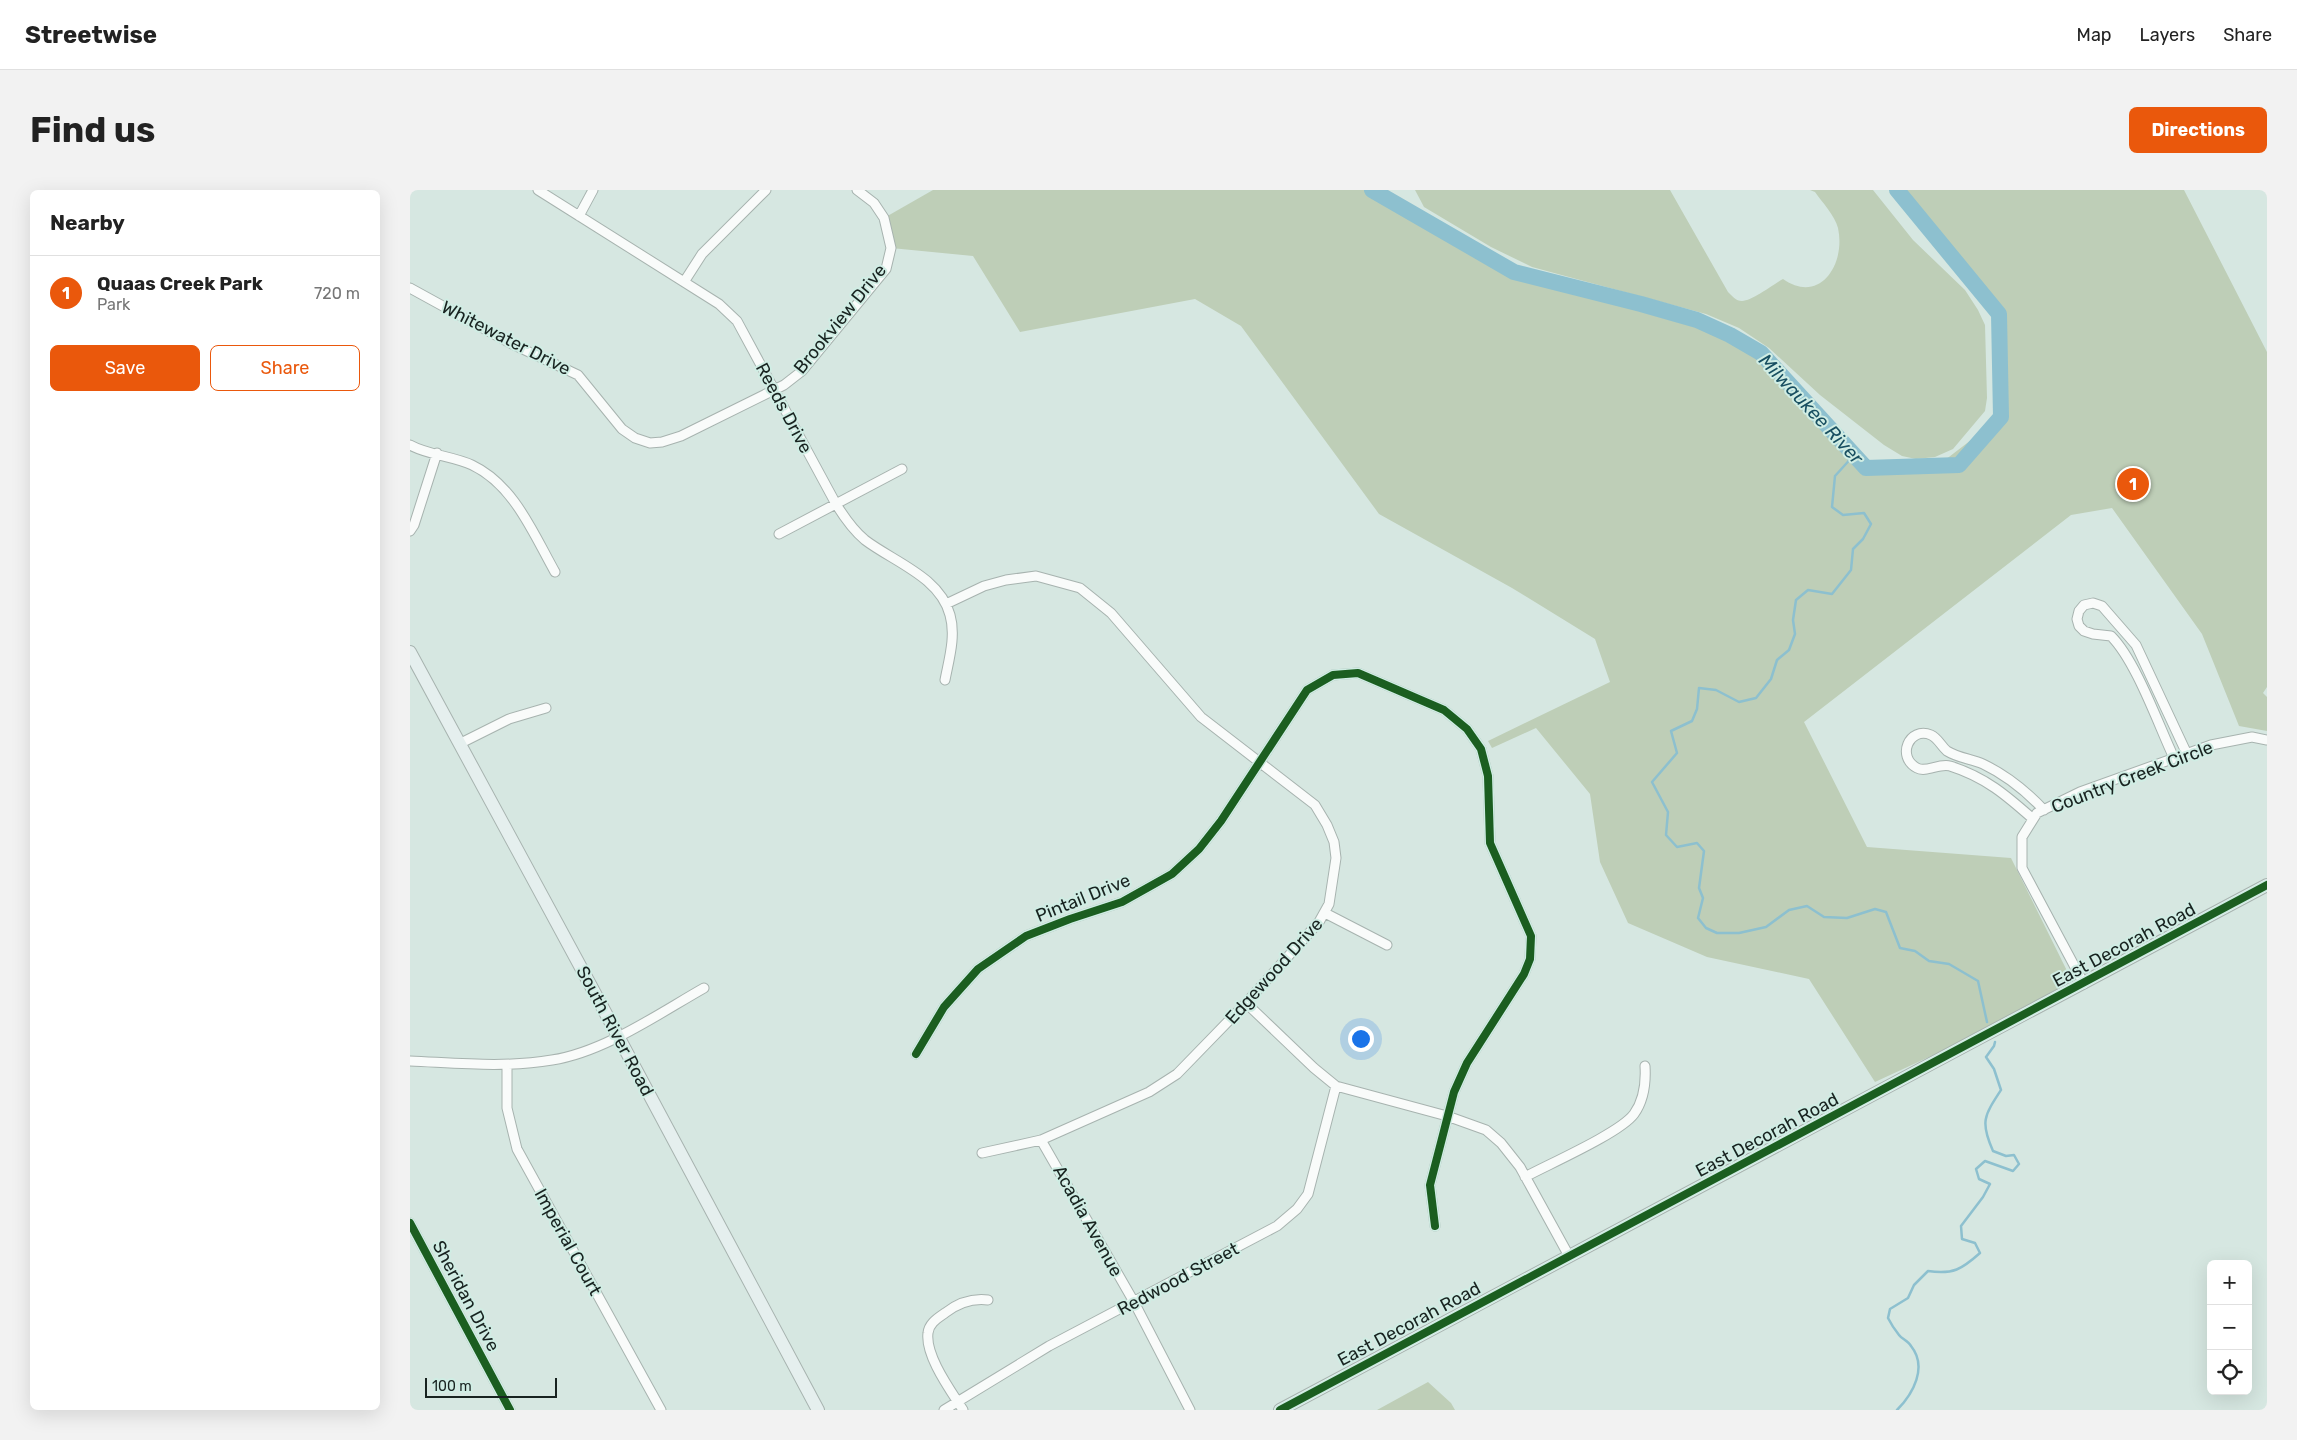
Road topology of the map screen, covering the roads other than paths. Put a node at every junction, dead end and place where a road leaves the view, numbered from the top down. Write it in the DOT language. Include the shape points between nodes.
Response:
graph roads {
  1 [pos="538,190"];
  2 [pos="592,190"];
  3 [pos="766,190"];
  4 [pos="857,190"];
  5 [pos="579,216"];
  6 [pos="684,282"];
  7 [pos="410,288"];
  8 [pos="774,390"];
  9 [pos="410,445"];
  10 [pos="437,453"];
  11 [pos="902,469"];
  12 [pos="836,504"];
  13 [pos="410,531"];
  14 [pos="779,534"];
  15 [pos="555,572"];
  16 [pos="946,604"];
  17 [pos="410,652"];
  18 [pos="945,680"];
  19 [pos="546,708"];
  20 [pos="2267,740"];
  21 [pos="459,744"];
  22 [pos="2187,754"];
  23 [pos="2174,758"];
  24 [pos="1261,762"];
  25 [pos="2044,810"];
  26 [pos="2033,820"];
  27 [pos="2267,885"];
  28 [pos="1326,913"];
  29 [pos="1387,945"];
  30 [pos="2084,984"];
  31 [pos="704,988"];
  32 [pos="1246,1003"];
  33 [pos="618,1036"];
  34 [pos="916,1054"];
  35 [pos="410,1061"];
  36 [pos="507,1065"];
  37 [pos="1646,1066"];
  38 [pos="1336,1086"];
  39 [pos="1446,1116"];
  40 [pos="1041,1140"];
  41 [pos="982,1153"];
  42 [pos="1525,1176"];
  43 [pos="410,1223"];
  44 [pos="1435,1226"];
  45 [pos="1568,1256"];
  46 [pos="988,1300"];
  47 [pos="1134,1302"];
  48 [pos="957,1401"];
  49 [pos="510,1410"];
  50 [pos="661,1410"];
  51 [pos="818,1410"];
  52 [pos="944,1410"];
  53 [pos="962,1410"];
  54 [pos="1190,1410"];
  55 [pos="1280,1410"];
  1 -- 5 [label="street, Reeds Drive"];
  2 -- 5 [label="street"];
  3 -- 6 [label="street" via="702,254"];
  4 -- 8 [label="street, Brookview Drive" via="874,203 884,218 891,248 886,269 802,371"];
  5 -- 6 [label="street, Reeds Drive"];
  6 -- 8 [label="street, Reeds Drive" via="719,304 737,321"];
  7 -- 8 [label="street, Whitewater Drive" via="512,344 578,375 622,429 650,443 681,436"];
  8 -- 12 [label="street, Reeds Drive"];
  9 -- 10 [label="street"];
  10 -- 13 [label="street"];
  10 -- 15 [label="street" via="491,475 516,503"];
  11 -- 12 [label="street"];
  12 -- 14 [label="street"];
  12 -- 16 [label="street, Reeds Drive" via="850,526 864,539 930,583"];
  16 -- 18 [label="street, Reeds Drive" via="951,616 952,642"];
  16 -- 24 [label="street, Edgewood Drive" via="984,586 1036,576 1080,588 1111,613 1201,717"];
  17 -- 21 [label="street, South River Road"];
  19 -- 21 [label="street" via="509,719"];
  20 -- 22 [label="street, Country Creek Circle" via="2252,737 2211,745"];
  21 -- 33 [label="street, South River Road"];
  22 -- 23 [label="street, Country Creek Circle"];
  22 -- 23 [label="street" via="2136,645 2102,606 2084,605 2077,619 2080,626 2093,634 2111,636 2116,642 2130,663"];
  23 -- 25 [label="street, Country Creek Circle" via="2080,792"];
  24 -- 28 [label="street, Edgewood Drive" via="1316,804 1327,825 1336,858"];
  24 -- 34 [label="street, Pintail Drive" via="1199,849 1172,874 1122,902 1026,936 978,969 944,1007"];
  24 -- 39 [label="street, Pintail Drive" via="1307,690 1333,675 1358,673 1444,710 1467,729 1481,749 1488,776 1490,843 1531,936 1530,959 1524,974 1467,1064"];
  25 -- 26 [label="street, Country Creek Circle"];
  25 -- 26 [label="street" via="2007,777 1982,763 1947,750 1933,736 1923,732 1906,744 1906,754 1918,769 1949,766 1980,779 1998,788"];
  26 -- 30 [label="street, Country Creek Circle" via="2022,837 2022,868"];
  27 -- 30 [label="street, East Decorah Road"];
  28 -- 29 [label="street"];
  28 -- 32 [label="street, Edgewood Drive"];
  30 -- 45 [label="street, East Decorah Road"];
  31 -- 33 [label="street"];
  32 -- 38 [label="street"];
  32 -- 40 [label="street, Edgewood Drive" via="1177,1074 1149,1092"];
  33 -- 36 [label="street" via="585,1051 553,1060"];
  33 -- 51 [label="street, South River Road"];
  35 -- 36 [label="street"];
  36 -- 50 [label="street, Imperial Court" via="506,1108 518,1149"];
  37 -- 42 [label="street" via="1642,1096 1634,1114 1620,1127"];
  38 -- 39 [label="street"];
  38 -- 47 [label="street, Redwood Street" via="1308,1194 1298,1209 1277,1226"];
  39 -- 42 [label="street" via="1486,1130 1501,1143"];
  39 -- 44 [label="street" via="1430,1185"];
  40 -- 41 [label="street, Edgewood Drive"];
  40 -- 47 [label="street, Acadia Avenue"];
  42 -- 45 [label="street"];
  43 -- 49 [label="street, Sheridan Drive"];
  45 -- 55 [label="street, East Decorah Road"];
  46 -- 48 [label="street" via="974,1299 952,1308 934,1321 928,1332 930,1352"];
  47 -- 48 [label="street, Redwood Street" via="1049,1346"];
  47 -- 54 [label="street, Acadia Avenue"];
  48 -- 52 [label="street, Redwood Street"];
  48 -- 53 [label="street"];
}
